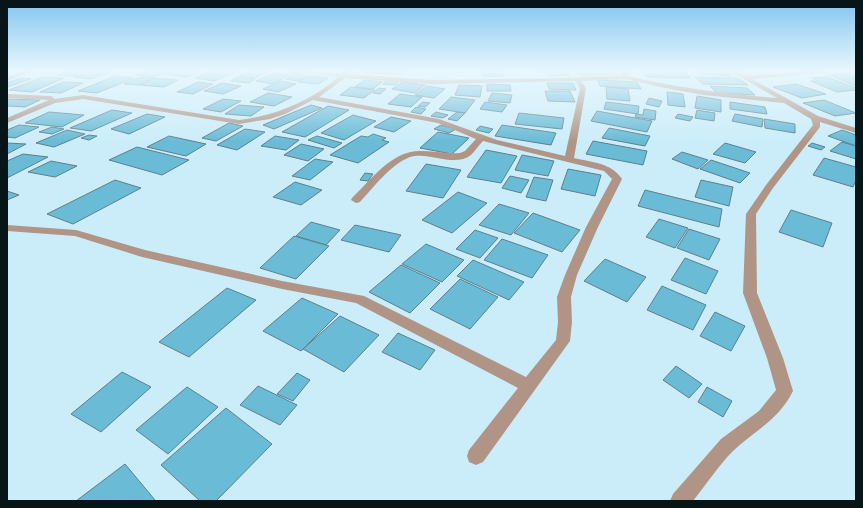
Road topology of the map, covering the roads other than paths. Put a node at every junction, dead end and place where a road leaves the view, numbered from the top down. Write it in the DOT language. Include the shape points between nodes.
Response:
graph roads {
  1 [pos="317,95"];
  2 [pos="582,95"];
  3 [pos="720,95"];
  4 [pos="775,95"];
  5 [pos="7,96"];
  6 [pos="311,98"];
  7 [pos="59,99"];
  8 [pos="786,101"];
  9 [pos="815,118"];
  10 [pos="7,121"];
  11 [pos="856,131"];
  12 [pos="481,138"];
  13 [pos="569,158"];
  14 [pos="356,200"];
  15 [pos="7,228"];
  16 [pos="529,386"];
  17 [pos="476,456"];
  18 [pos="680,501"];
  1 -- 6 [label="street"];
  2 -- 13 [label="street"];
  3 -- 8 [label="street"];
  4 -- 8 [label="street"];
  5 -- 7 [label="street"];
  6 -- 7 [label="street" via="264,119 239,122 83,97"];
  6 -- 12 [label="street" via="439,121"];
  7 -- 10 [label="street" via="44,103"];
  8 -- 9 [label="street"];
  9 -- 11 [label="street"];
  9 -- 18 [label="street" via="817,125 751,214 750,293 785,392 765,416 727,445"];
  12 -- 13 [label="street"];
  12 -- 14 [label="street" via="462,156 406,155 388,168"];
  13 -- 16 [label="street" via="608,170 615,174 617,179 571,275 564,297 563,341"];
  15 -- 16 [label="street" via="76,233 142,252 282,285 359,299"];
  16 -- 17 [label="street"];
}
